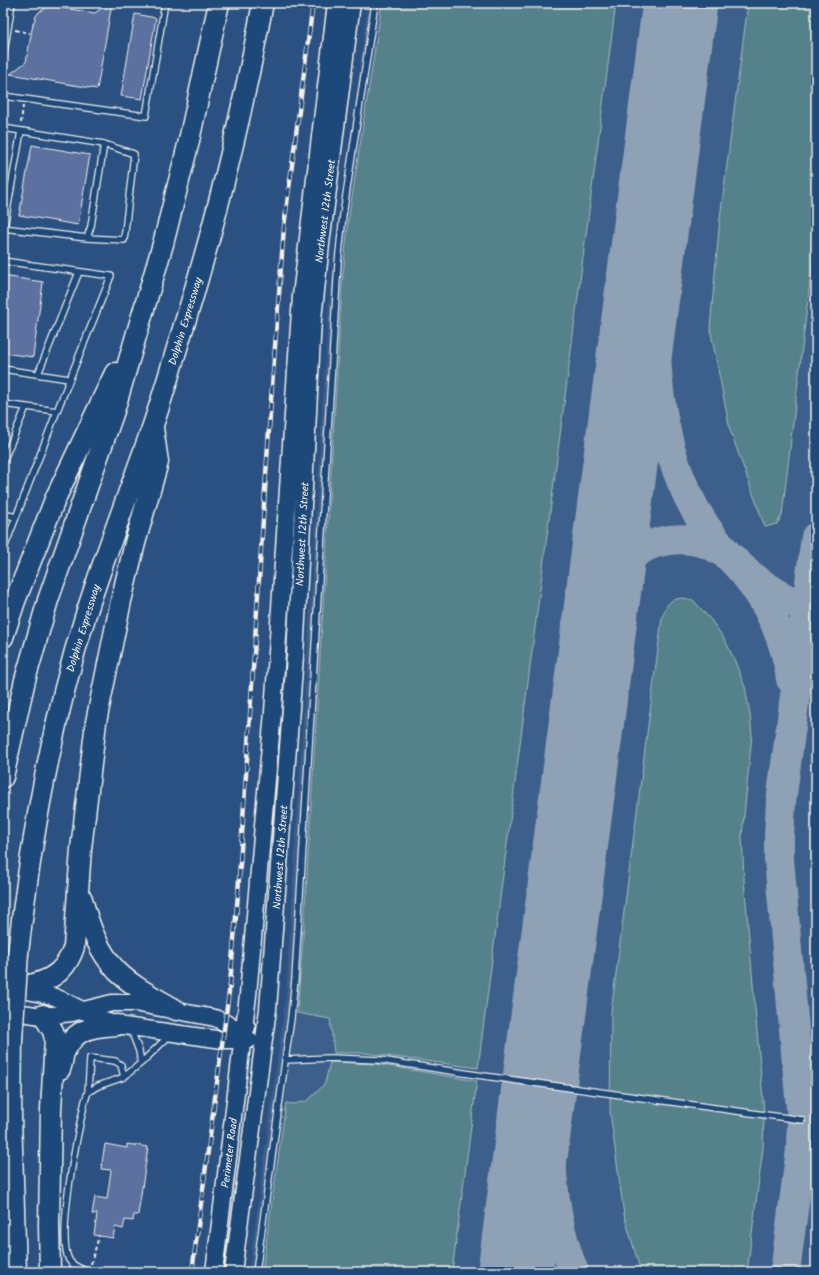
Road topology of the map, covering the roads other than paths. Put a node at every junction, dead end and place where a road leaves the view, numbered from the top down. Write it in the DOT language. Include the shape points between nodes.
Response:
graph roads {
  1 [pos="12,3"];
  2 [pos="165,3"];
  3 [pos="219,3"];
  4 [pos="263,3"];
  5 [pos="336,3"];
  6 [pos="352,3"];
  7 [pos="375,3"];
  8 [pos="3,60"];
  9 [pos="3,96"];
  10 [pos="3,128"];
  11 [pos="20,130"];
  12 [pos="104,144"];
  13 [pos="3,228"];
  14 [pos="87,238"];
  15 [pos="3,261"];
  16 [pos="79,272"];
  17 [pos="141,318"];
  18 [pos="3,369"];
  19 [pos="38,374"];
  20 [pos="69,379"];
  21 [pos="3,404"];
  22 [pos="26,407"];
  23 [pos="56,411"];
  24 [pos="153,424"];
  25 [pos="3,462"];
  26 [pos="3,514"];
  27 [pos="16,516"];
  28 [pos="3,550"];
  29 [pos="3,637"];
  30 [pos="3,777"];
  31 [pos="78,884"];
  32 [pos="278,890"];
  33 [pos="8,987"];
  34 [pos="248,995"];
  35 [pos="3,1010"];
  36 [pos="83,1010"];
  37 [pos="176,1010"];
  38 [pos="43,1015"];
  39 [pos="216,1018"];
  40 [pos="124,1027"];
  41 [pos="173,1033"];
  42 [pos="244,1033"];
  43 [pos="285,1060"];
  44 [pos="141,1063"];
  45 [pos="261,1066"];
  46 [pos="124,1077"];
  47 [pos="52,1085"];
  48 [pos="88,1092"];
  49 [pos="802,1120"];
  50 [pos="16,1272"];
  51 [pos="50,1272"];
  52 [pos="89,1272"];
  53 [pos="214,1272"];
  54 [pos="233,1272"];
  55 [pos="256,1272"];
  1 -- 8 [label="lane"];
  2 -- 9 [label="lane" via="146,116"];
  3 -- 17 [label="highway" via="188,145"];
  4 -- 24 [label="highway, Dolphin Expressway" via="246,91 213,224"];
  5 -- 34 [label="main road, Northwest 12th Street" via="301,296 273,712"];
  6 -- 32 [label="main road, Northwest 12th Street" via="313,319 295,656"];
  7 -- 43 [label="lane" via="338,263 297,951"];
  10 -- 11 [label="lane"];
  11 -- 12 [label="lane"];
  11 -- 13 [label="lane"];
  12 -- 14 [label="lane"];
  12 -- 14 [label="lane" via="134,154 124,240"];
  13 -- 14 [label="lane"];
  15 -- 16 [label="lane"];
  16 -- 19 [label="lane"];
  16 -- 20 [label="lane" via="111,276"];
  17 -- 29 [label="highway" via="56,497"];
  17 -- 30 [label="highway" via="114,410 48,600 25,680"];
  18 -- 19 [label="lane"];
  19 -- 20 [label="lane"];
  20 -- 23 [label="lane"];
  21 -- 22 [label="lane"];
  22 -- 23 [label="lane"];
  22 -- 25 [label="lane"];
  23 -- 27 [label="lane"];
  24 -- 31 [label="highway" via="158,462 125,586 96,722"];
  24 -- 50 [label="highway, Dolphin Expressway, bridge" via="86,615 58,715 28,870 18,953 12,1039 11,1124"];
  26 -- 27 [label="lane"];
  27 -- 28 [label="lane"];
  31 -- 33 [label="highway" via="76,936 68,962 57,974 39,984"];
  31 -- 37 [label="highway" via="92,931 108,960 130,982"];
  32 -- 42 [label="main road" via="266,925 260,1000"];
  32 -- 45 [label="main road, Northwest 12th Street"];
  33 -- 36 [label="main road" via="52,996"];
  34 -- 39 [label="main road" via="230,1014"];
  34 -- 42 [label="main road, Northwest 12th Street"];
  35 -- 38 [label="main road"];
  36 -- 37 [label="main road" via="112,1002 122,1002"];
  36 -- 38 [label="main road"];
  36 -- 40 [label="main road"];
  37 -- 39 [label="main road"];
  38 -- 47 [label="highway" via="53,1031"];
  39 -- 42 [label="main road"];
  40 -- 41 [label="main road"];
  40 -- 44 [label="lane" via="136,1040"];
  40 -- 47 [label="highway" via="93,1027 74,1036 64,1053"];
  41 -- 42 [label="main road" via="233,1040"];
  41 -- 44 [label="lane"];
  42 -- 45 [label="main road" via="253,1046"];
  42 -- 53 [label="main road, Perimeter Road"];
  43 -- 49 [label="lane" via="380,1060"];
  43 -- 55 [label="lane"];
  44 -- 46 [label="lane"];
  45 -- 54 [label="main road, Perimeter Road"];
  46 -- 48 [label="lane"];
  46 -- 48 [label="lane" via="121,1065 115,1061 90,1058"];
  47 -- 51 [label="highway"];
  48 -- 52 [label="lane" via="72,1168 65,1245 73,1265"];
}
